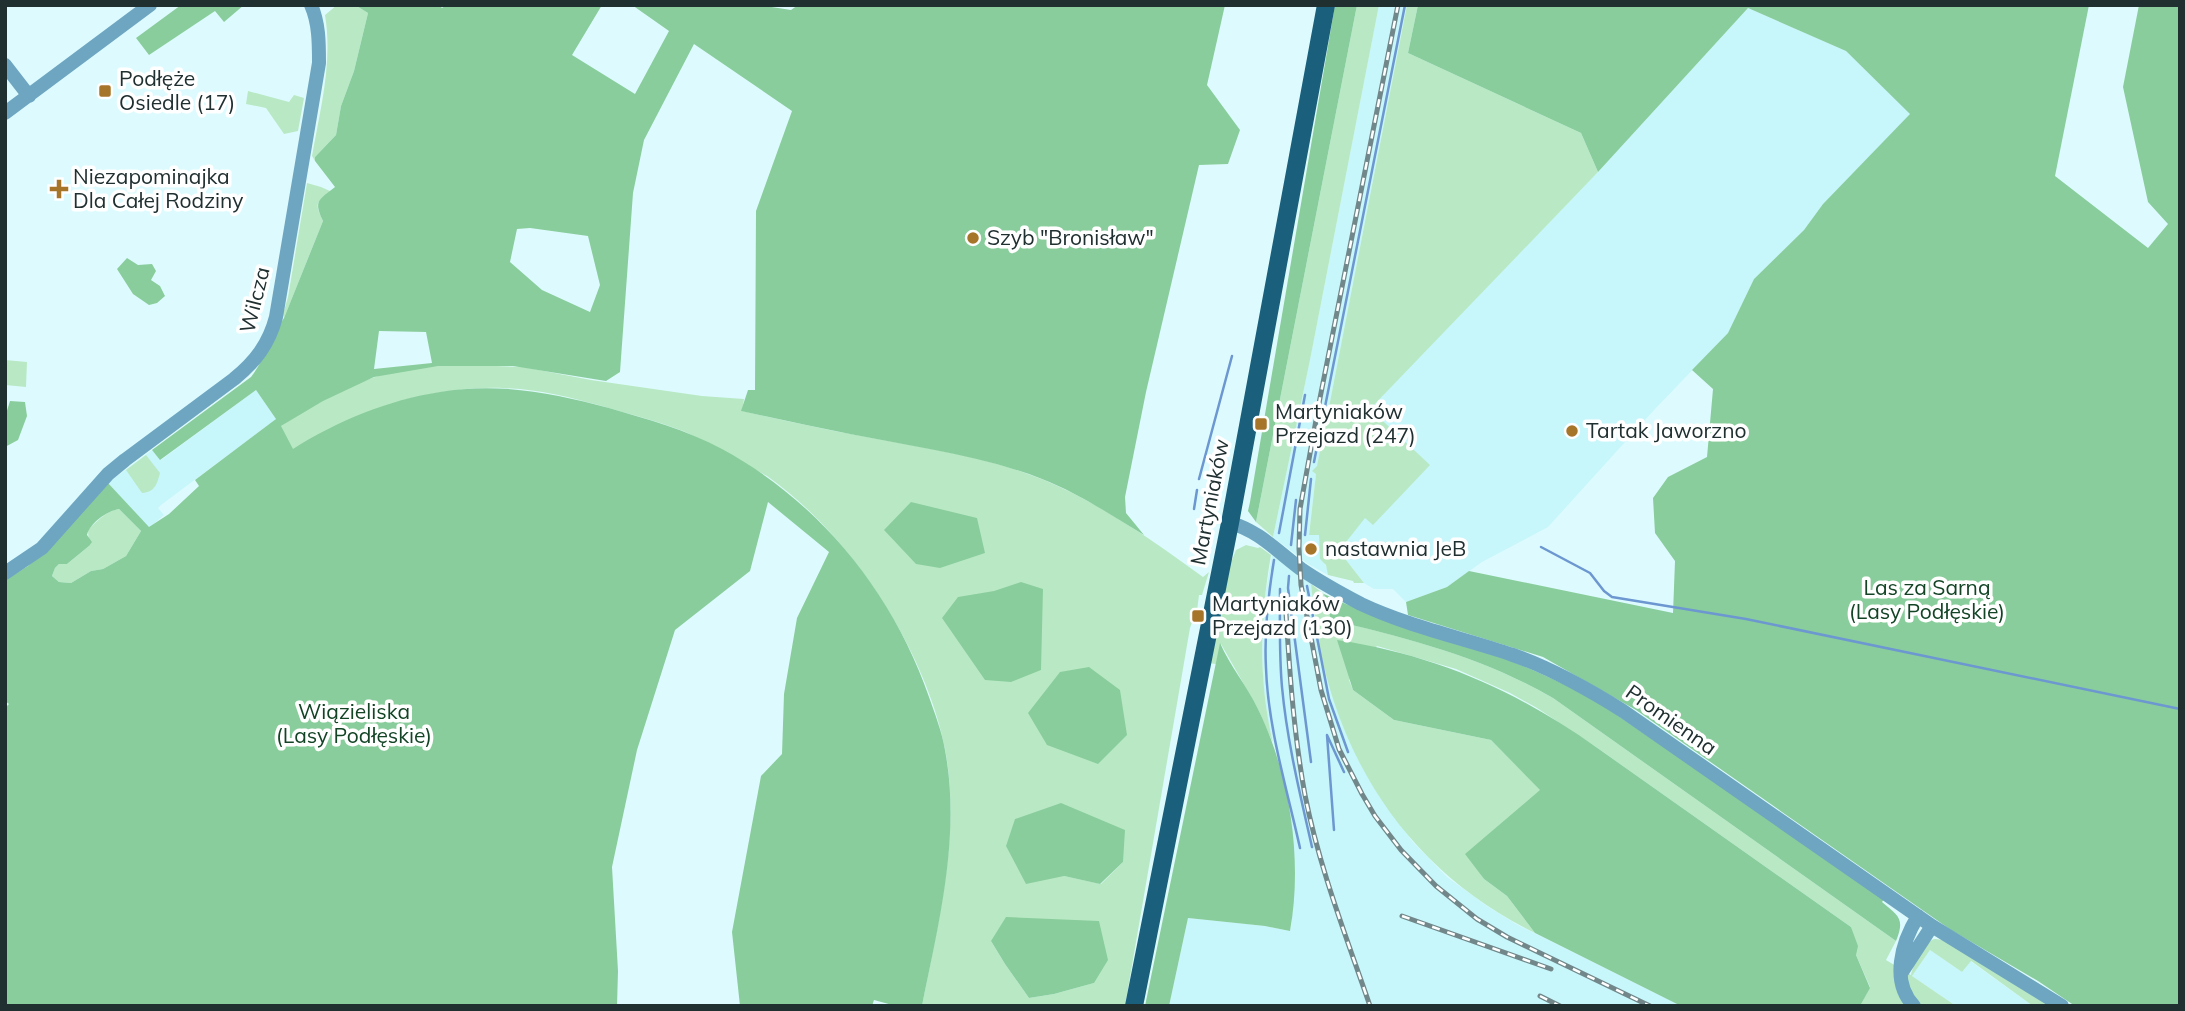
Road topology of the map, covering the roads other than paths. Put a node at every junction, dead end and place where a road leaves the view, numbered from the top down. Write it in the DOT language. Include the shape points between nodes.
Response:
graph roads {
  1 [pos="150,5"];
  2 [pos="311,5"];
  3 [pos="1326,5"];
  4 [pos="5,65"];
  5 [pos="29,96"];
  6 [pos="5,113"];
  7 [pos="1230,523"];
  8 [pos="5,573"];
  9 [pos="1918,916"];
  10 [pos="1932,926"];
  11 [pos="1901,973"];
  12 [pos="1134,1006"];
  13 [pos="1914,1006"];
  14 [pos="2062,1006"];
  1 -- 5 [label="street"];
  2 -- 8 [label="street, Wilcza" via="319,63 276,317 265,348 234,379 118,466 42,548"];
  3 -- 7 [label="main road, Martyniaków"];
  4 -- 5 [label="street"];
  5 -- 6 [label="street"];
  7 -- 9 [label="street, Promienna" via="1247,528 1321,582 1363,605 1516,656 1588,689"];
  7 -- 12 [label="main road, Martyniaków"];
  9 -- 10 [label="street, Promienna"];
  9 -- 11 [label="street" via="1901,956"];
  10 -- 11 [label="street"];
  10 -- 14 [label="street, Promienna"];
  11 -- 13 [label="street" via="1903,989"];
}
